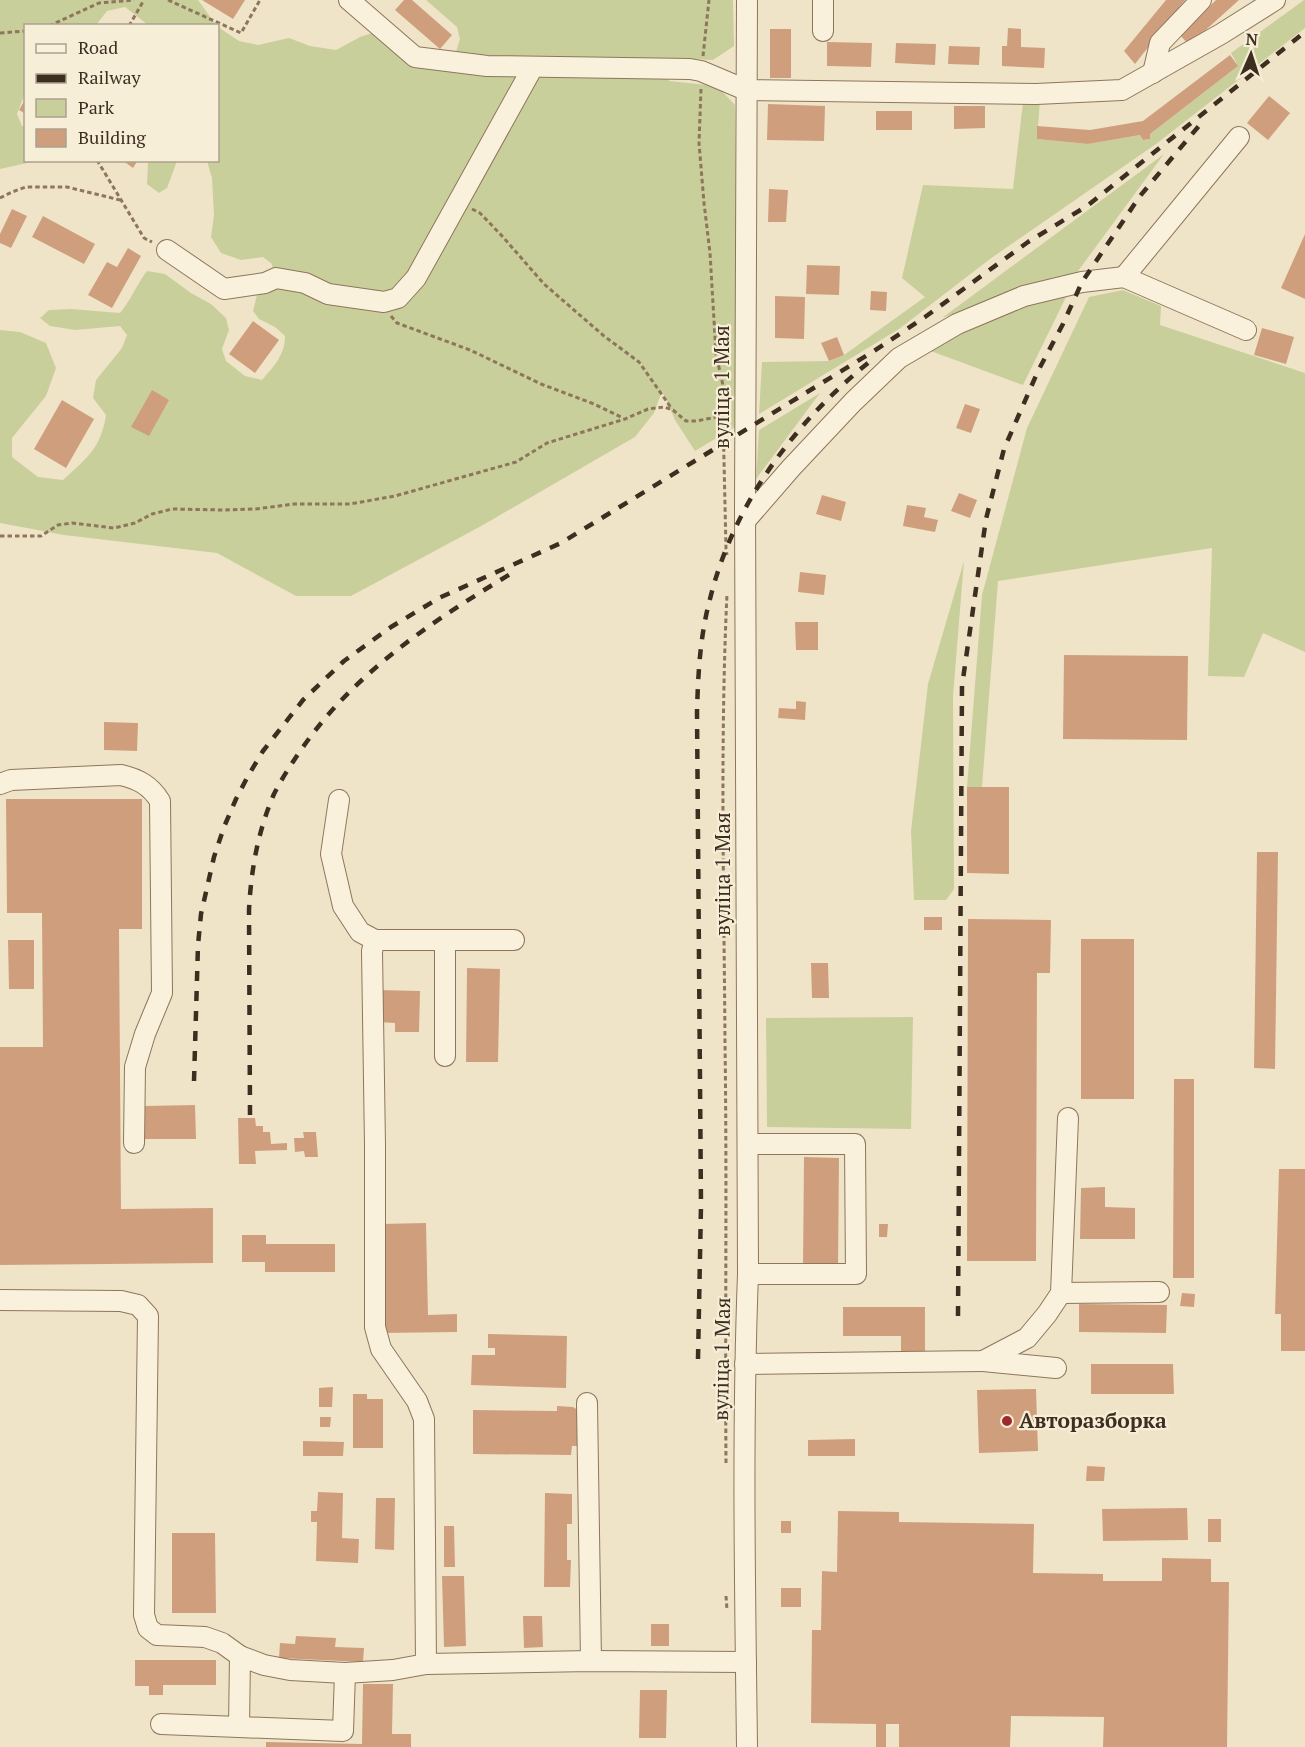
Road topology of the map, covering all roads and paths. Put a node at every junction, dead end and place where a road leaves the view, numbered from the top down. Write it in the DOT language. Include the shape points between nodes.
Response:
graph roads {
  1 [pos="134,0"];
  2 [pos="144,0"];
  3 [pos="168,0"];
  4 [pos="260,0"];
  5 [pos="349,0"];
  6 [pos="709,0"];
  7 [pos="747,0"];
  8 [pos="824,0"];
  9 [pos="1202,0"];
  10 [pos="1275,0"];
  11 [pos="54,24"];
  12 [pos="130,24"];
  13 [pos="24,31"];
  14 [pos="823,31"];
  15 [pos="0,33"];
  16 [pos="533,67"];
  17 [pos="701,71"];
  18 [pos="1153,73"];
  19 [pos="746,90"];
  20 [pos="1239,137"];
  21 [pos="98,162"];
  22 [pos="0,198"];
  23 [pos="120,200"];
  24 [pos="458,202"];
  25 [pos="167,250"];
  26 [pos="1124,277"];
  27 [pos="384,302"];
  28 [pos="1246,330"];
  29 [pos="673,410"];
  30 [pos="723,416"];
  31 [pos="625,419"];
  32 [pos="746,521"];
  33 [pos="0,536"];
  34 [pos="728,557"];
  35 [pos="727,587"];
  36 [pos="0,784"];
  37 [pos="339,800"];
  38 [pos="445,939"];
  39 [pos="375,940"];
  40 [pos="514,940"];
  41 [pos="445,1056"];
  42 [pos="1068,1118"];
  43 [pos="134,1143"];
  44 [pos="748,1144"];
  45 [pos="748,1274"];
  46 [pos="1159,1292"];
  47 [pos="1061,1293"];
  48 [pos="0,1300"];
  49 [pos="983,1361"];
  50 [pos="745,1364"];
  51 [pos="1056,1368"];
  52 [pos="587,1403"];
  53 [pos="726,1468"];
  54 [pos="726,1594"];
  55 [pos="727,1617"];
  56 [pos="240,1656"];
  57 [pos="591,1661"];
  58 [pos="746,1662"];
  59 [pos="426,1664"];
  60 [pos="345,1673"];
  61 [pos="161,1724"];
  62 [pos="239,1727"];
  63 [pos="747,1747"];
  1 -- 11 [label="path" via="99,3"];
  2 -- 12 [label="path"];
  3 -- 4 [label="path" via="241,33"];
  5 -- 16 [label="street" via="415,57"];
  6 -- 17 [label="path"];
  7 -- 19 [label="street, вуліца 1 Мая"];
  8 -- 14 [label="street"];
  9 -- 18 [label="street" via="1160,43"];
  10 -- 18 [label="street"];
  13 -- 15 [label="path"];
  16 -- 17 [label="street"];
  16 -- 24 [label="street"];
  17 -- 19 [label="street"];
  17 -- 30 [label="path" via="699,143 716,354 724,390"];
  18 -- 19 [label="street" via="1122,90 1036,94"];
  19 -- 32 [label="street, вуліца 1 Мая"];
  20 -- 26 [label="street"];
  21 -- 23 [label="path"];
  22 -- 23 [label="path" via="26,187 67,187"];
  23 -- 25 [label="path" via="144,238"];
  24 -- 27 [label="street" via="416,278 398,298"];
  24 -- 29 [label="path" via="480,213 544,284 639,362"];
  25 -- 27 [label="street" via="224,288 276,278 305,283 328,294"];
  26 -- 28 [label="street"];
  26 -- 32 [label="street" via="1024,296 957,324 899,358 845,410"];
  27 -- 31 [label="path" via="397,323"];
  29 -- 30 [label="path" via="686,421"];
  29 -- 31 [label="path" via="664,406 648,409"];
  30 -- 34 [label="path"];
  31 -- 33 [label="path" via="547,443 516,462 394,496 350,504 172,509 114,528 72,523 58,525 41,536"];
  32 -- 44 [label="street, вуліца 1 Мая"];
  35 -- 53 [label="path" via="722,743"];
  36 -- 43 [label="street" via="11,780 121,775 138,779 154,790 160,801 162,993 135,1067"];
  37 -- 39 [label="street" via="331,854 344,906 360,932"];
  38 -- 39 [label="street"];
  38 -- 40 [label="street"];
  38 -- 41 [label="street"];
  39 -- 59 [label="street" via="375,1327 381,1349 417,1401 424,1419"];
  42 -- 47 [label="street"];
  44 -- 45 [label="street, вуліца 1 Мая"];
  44 -- 45 [label="street" via="855,1144 856,1274"];
  45 -- 50 [label="street, вуліца 1 Мая"];
  46 -- 47 [label="street"];
  47 -- 49 [label="street" via="1027,1338"];
  48 -- 56 [label="street" via="121,1301 138,1305 148,1316 144,1615 148,1628 157,1635 205,1637"];
  49 -- 50 [label="street"];
  49 -- 51 [label="street"];
  50 -- 58 [label="street, вуліца 1 Мая"];
  52 -- 57 [label="street"];
  54 -- 55 [label="path"];
  56 -- 60 [label="street" via="290,1670"];
  56 -- 62 [label="street"];
  57 -- 58 [label="street"];
  57 -- 59 [label="street"];
  58 -- 63 [label="street, вуліца 1 Мая"];
  59 -- 60 [label="street"];
  60 -- 62 [label="street" via="344,1731"];
  61 -- 62 [label="street"];
}
